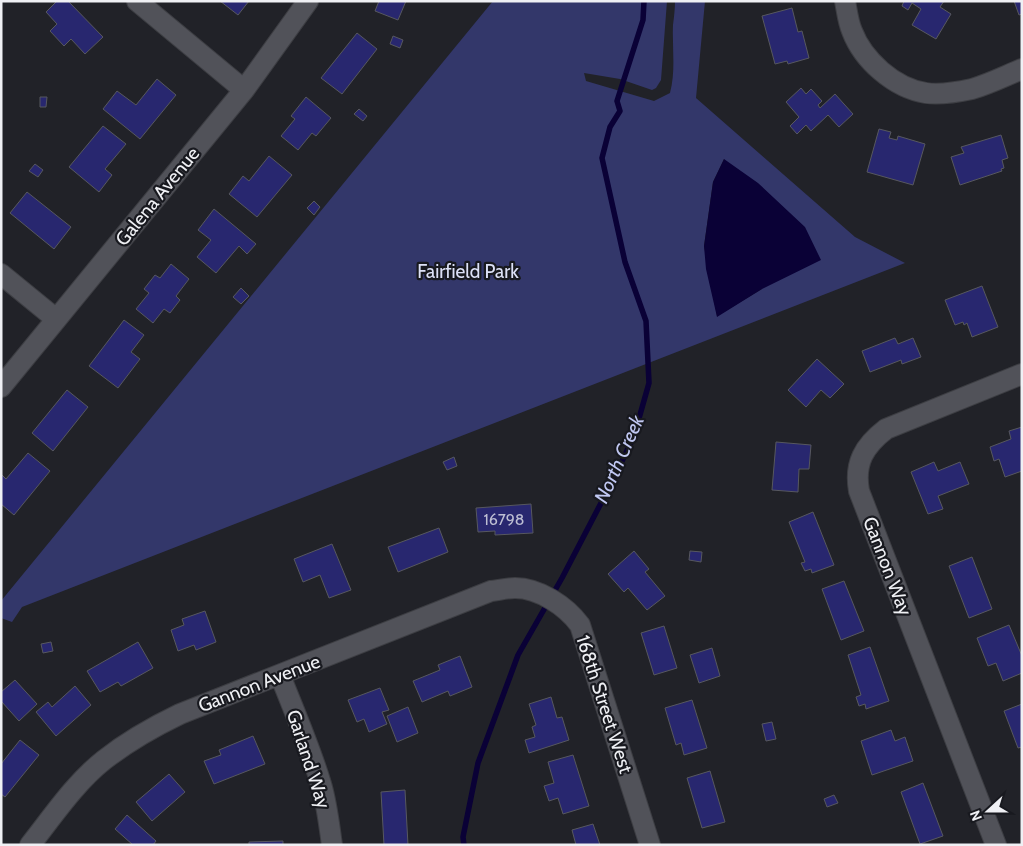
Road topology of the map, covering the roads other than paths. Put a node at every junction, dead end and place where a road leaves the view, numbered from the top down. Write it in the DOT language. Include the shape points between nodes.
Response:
graph roads {
  1 [pos="137,1"];
  2 [pos="308,1"];
  3 [pos="845,1"];
  4 [pos="1022,69"];
  5 [pos="244,90"];
  6 [pos="1,274"];
  7 [pos="56,319"];
  8 [pos="1022,374"];
  9 [pos="1,387"];
  10 [pos="528,590"];
  11 [pos="280,675"];
  12 [pos="30,845"];
  13 [pos="332,845"];
  14 [pos="650,845"];
  15 [pos="996,845"];
  1 -- 5 [label="street"];
  2 -- 5 [label="street, Galena Avenue"];
  3 -- 4 [label="street" via="852,31 864,53 880,70 901,84 926,92 949,92 972,88"];
  5 -- 7 [label="street, Galena Avenue"];
  6 -- 7 [label="street"];
  7 -- 9 [label="street, Galena Avenue"];
  8 -- 15 [label="street, Gannon Way" via="886,428 865,449 857,477 863,501"];
  10 -- 11 [label="street, Gannon Avenue" via="491,591"];
  10 -- 14 [label="street, 168th Street West" via="568,611 580,624"];
  11 -- 12 [label="street, Gannon Avenue" via="180,714 130,741 83,780"];
  11 -- 13 [label="street, Garland Way" via="315,764 328,813"];
}
